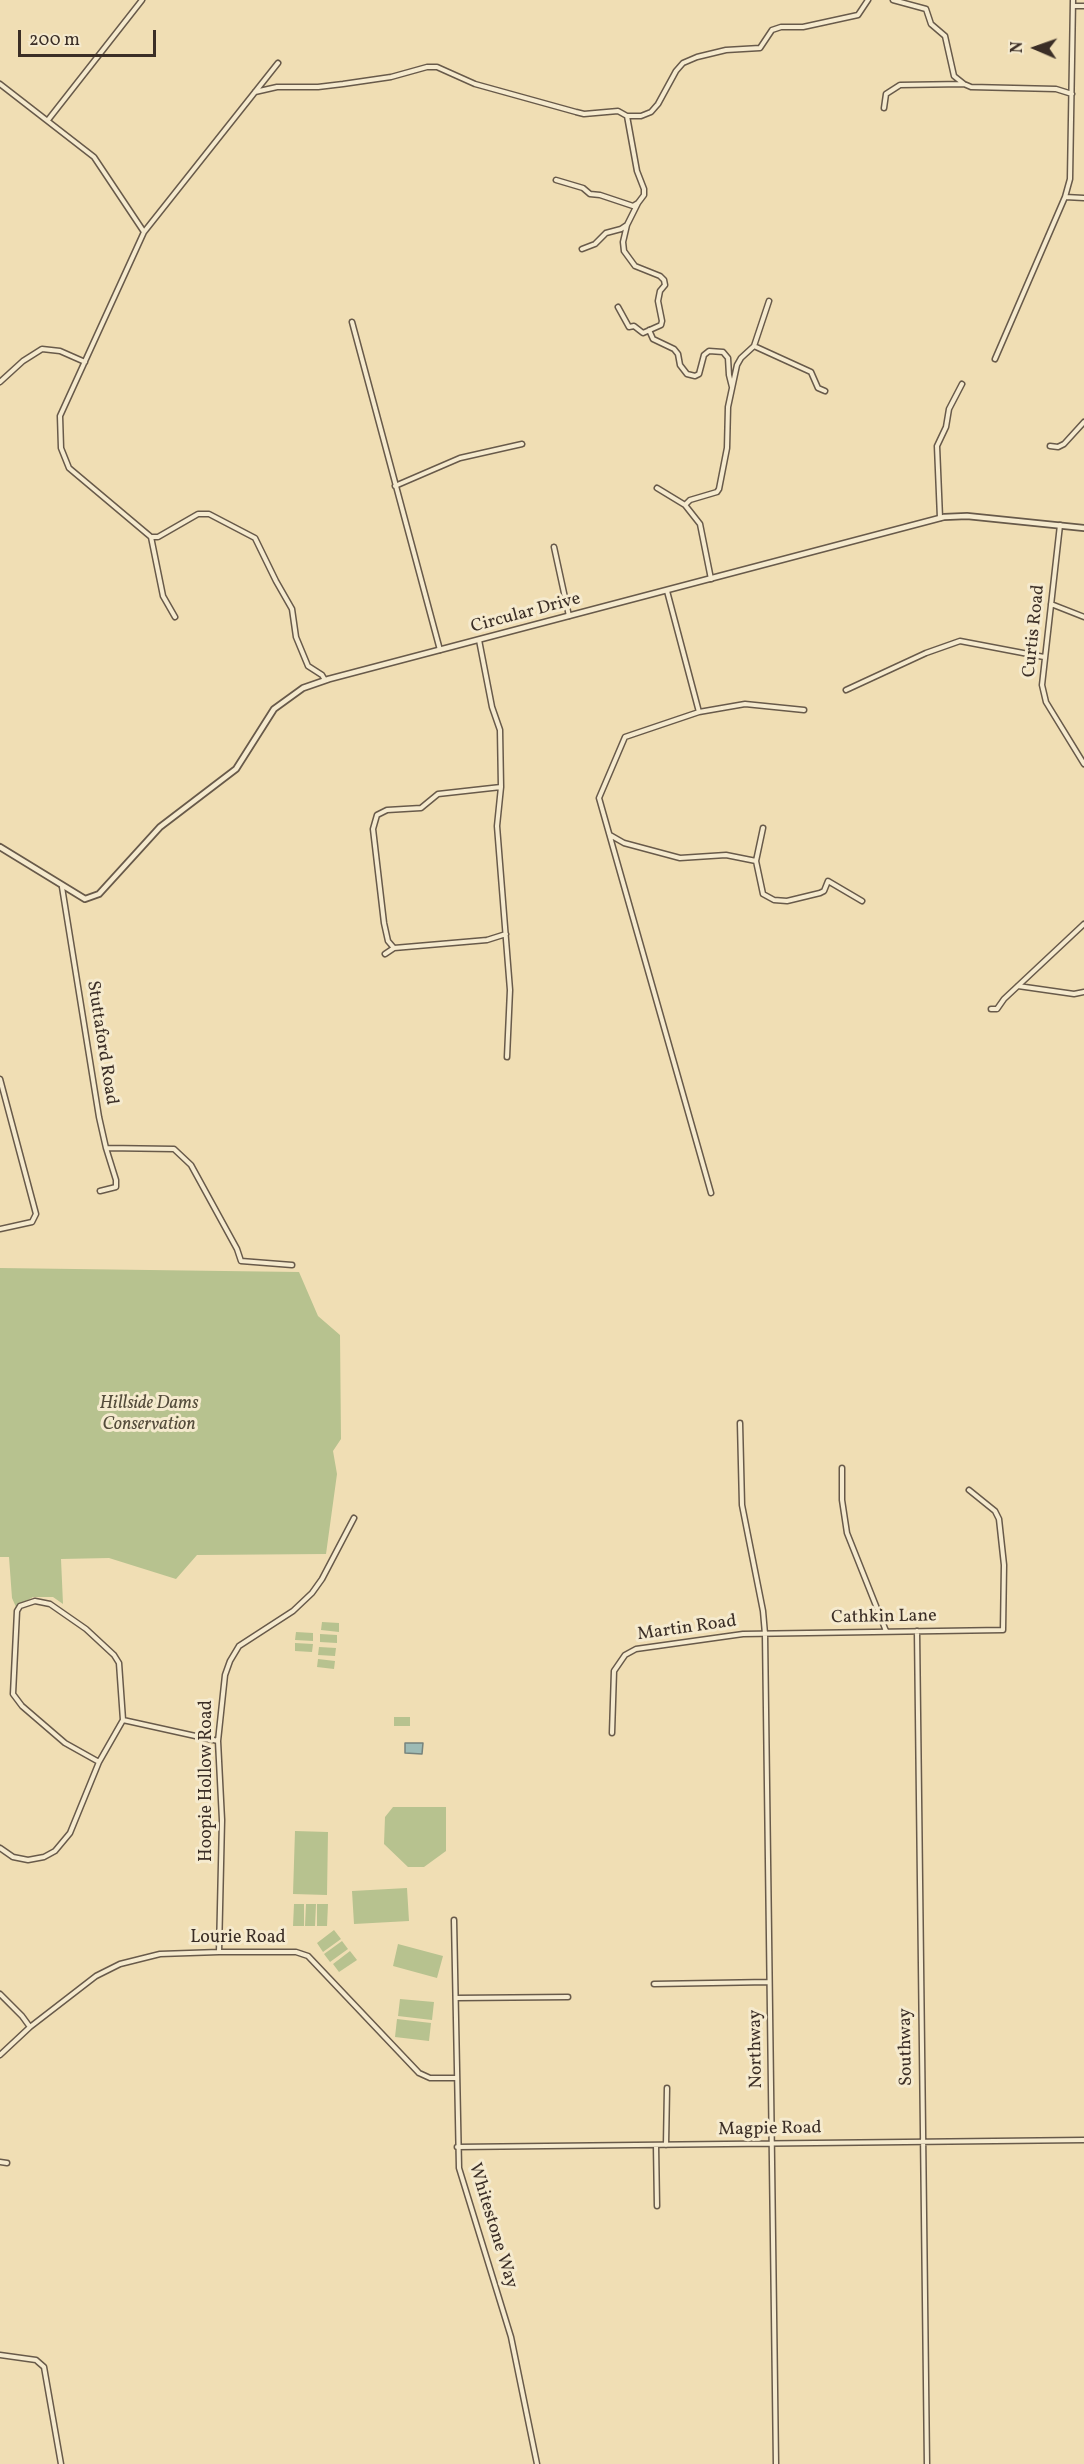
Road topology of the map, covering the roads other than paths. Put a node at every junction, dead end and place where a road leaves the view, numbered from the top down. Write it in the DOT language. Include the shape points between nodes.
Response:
graph roads {
  1 [pos="142,0"];
  2 [pos="868,0"];
  3 [pos="893,0"];
  4 [pos="1073,0"];
  5 [pos="1073,6"];
  6 [pos="1084,6"];
  7 [pos="278,63"];
  8 [pos="0,84"];
  9 [pos="964,84"];
  10 [pos="255,92"];
  11 [pos="1072,94"];
  12 [pos="884,108"];
  13 [pos="627,116"];
  14 [pos="48,120"];
  15 [pos="556,180"];
  16 [pos="1065,197"];
  17 [pos="1084,198"];
  18 [pos="638,203"];
  19 [pos="627,225"];
  20 [pos="144,232"];
  21 [pos="582,249"];
  22 [pos="769,301"];
  23 [pos="618,307"];
  24 [pos="352,322"];
  25 [pos="649,330"];
  26 [pos="754,346"];
  27 [pos="995,359"];
  28 [pos="85,362"];
  29 [pos="0,382"];
  30 [pos="962,384"];
  31 [pos="732,388"];
  32 [pos="825,391"];
  33 [pos="1084,422"];
  34 [pos="522,444"];
  35 [pos="1050,446"];
  36 [pos="395,486"];
  37 [pos="657,488"];
  38 [pos="685,506"];
  39 [pos="940,518"];
  40 [pos="1060,525"];
  41 [pos="1084,528"];
  42 [pos="151,537"];
  43 [pos="554,547"];
  44 [pos="711,579"];
  45 [pos="667,591"];
  46 [pos="1051,604"];
  47 [pos="569,616"];
  48 [pos="174,617"];
  49 [pos="1084,617"];
  50 [pos="479,640"];
  51 [pos="440,650"];
  52 [pos="1044,657"];
  53 [pos="325,680"];
  54 [pos="846,690"];
  55 [pos="804,710"];
  56 [pos="699,712"];
  57 [pos="1084,764"];
  58 [pos="501,787"];
  59 [pos="763,828"];
  60 [pos="609,835"];
  61 [pos="0,847"];
  62 [pos="756,861"];
  63 [pos="62,887"];
  64 [pos="862,901"];
  65 [pos="1084,924"];
  66 [pos="506,934"];
  67 [pos="393,948"];
  68 [pos="385,954"];
  69 [pos="1017,986"];
  70 [pos="1084,992"];
  71 [pos="991,1009"];
  72 [pos="507,1057"];
  73 [pos="0,1079"];
  74 [pos="106,1148"];
  75 [pos="100,1191"];
  76 [pos="711,1193"];
  77 [pos="0,1229"];
  78 [pos="292,1265"];
  79 [pos="740,1423"];
  80 [pos="842,1468"];
  81 [pos="969,1490"];
  82 [pos="354,1518"];
  83 [pos="886,1631"];
  84 [pos="917,1631"];
  85 [pos="765,1634"];
  86 [pos="123,1720"];
  87 [pos="612,1733"];
  88 [pos="218,1741"];
  89 [pos="99,1762"];
  90 [pos="0,1848"];
  91 [pos="454,1920"];
  92 [pos="219,1952"];
  93 [pos="769,1982"];
  94 [pos="654,1984"];
  95 [pos="0,1995"];
  96 [pos="567,1997"];
  97 [pos="456,1998"];
  98 [pos="30,2027"];
  99 [pos="0,2055"];
  100 [pos="456,2078"];
  101 [pos="667,2088"];
  102 [pos="1084,2140"];
  103 [pos="922,2141"];
  104 [pos="772,2143"];
  105 [pos="656,2145"];
  106 [pos="666,2145"];
  107 [pos="457,2147"];
  108 [pos="0,2162"];
  109 [pos="7,2163"];
  110 [pos="657,2206"];
  111 [pos="0,2355"];
  112 [pos="61,2464"];
  113 [pos="537,2464"];
  114 [pos="776,2464"];
  115 [pos="927,2464"];
  1 -- 14 [label="street"];
  2 -- 13 [label="street" via="858,15 803,27 781,27 772,30 760,48 726,50 683,63 651,112"];
  3 -- 9 [label="street" via="926,9 931,24 945,36 954,76"];
  4 -- 5 [label="street"];
  5 -- 6 [label="street"];
  5 -- 11 [label="street"];
  7 -- 10 [label="street"];
  8 -- 14 [label="street"];
  9 -- 11 [label="street" via="1056,89"];
  9 -- 12 [label="street" via="900,85 886,94"];
  10 -- 13 [label="street" via="277,87 344,84 437,67 475,84 576,112 618,111"];
  10 -- 20 [label="street"];
  11 -- 16 [label="street" via="1070,179"];
  13 -- 18 [label="street" via="644,189"];
  14 -- 20 [label="street" via="100,165"];
  15 -- 18 [label="street" via="590,194 633,206"];
  16 -- 17 [label="street"];
  16 -- 27 [label="street"];
  18 -- 19 [label="street"];
  19 -- 21 [label="street"];
  19 -- 25 [label="street" via="624,251 635,266 664,280 658,301 662,321"];
  20 -- 28 [label="street"];
  22 -- 26 [label="street"];
  23 -- 25 [label="street" via="629,327 643,333"];
  24 -- 36 [label="street"];
  25 -- 31 [label="street" via="653,339 674,349 687,374 699,374 708,351 723,352 728,358"];
  26 -- 31 [label="street" via="737,365"];
  26 -- 32 [label="street" via="811,372 818,388"];
  28 -- 29 [label="street" via="60,351 42,349"];
  28 -- 42 [label="street" via="60,416 63,458 69,468"];
  30 -- 39 [label="street" via="937,446"];
  31 -- 38 [label="street" via="719,489 690,500"];
  33 -- 35 [label="street" via="1064,444"];
  34 -- 36 [label="street" via="460,458"];
  36 -- 51 [label="street"];
  37 -- 38 [label="street"];
  38 -- 44 [label="street" via="700,524"];
  39 -- 40 [label="street, Circular Drive" via="966,516"];
  39 -- 44 [label="street, Circular Drive"];
  40 -- 41 [label="street, Circular Drive"];
  40 -- 46 [label="street, Curtis Road"];
  42 -- 48 [label="street" via="163,596"];
  42 -- 53 [label="street" via="158,537 198,514 209,514 255,538 292,609 296,637 308,666"];
  43 -- 47 [label="street"];
  44 -- 45 [label="street, Circular Drive"];
  45 -- 47 [label="street, Circular Drive"];
  45 -- 56 [label="street"];
  46 -- 49 [label="street"];
  46 -- 52 [label="street, Curtis Road"];
  47 -- 50 [label="street, Circular Drive"];
  50 -- 51 [label="street, Circular Drive"];
  50 -- 58 [label="street" via="500,730"];
  51 -- 53 [label="street, Circular Drive"];
  52 -- 54 [label="street" via="960,641"];
  52 -- 57 [label="street, Curtis Road" via="1042,685 1046,702"];
  53 -- 63 [label="street, Circular Drive" via="303,688 274,709 236,769 160,828 99,894 85,899"];
  55 -- 56 [label="street" via="745,704"];
  56 -- 60 [label="street" via="625,737 599,798"];
  58 -- 66 [label="street" via="497,826"];
  58 -- 67 [label="street" via="438,794 422,808 387,810 377,815 373,829 384,923"];
  59 -- 62 [label="street"];
  60 -- 62 [label="street" via="680,858 726,855"];
  60 -- 76 [label="street"];
  61 -- 63 [label="street, Circular Drive"];
  62 -- 64 [label="street" via="764,894 774,900 820,893 828,881"];
  63 -- 74 [label="street, Stuttaford Road"];
  65 -- 69 [label="street"];
  66 -- 67 [label="street" via="487,940"];
  66 -- 72 [label="street" via="510,990"];
  67 -- 68 [label="street"];
  69 -- 70 [label="street"];
  69 -- 71 [label="street" via="997,1009"];
  73 -- 77 [label="street" via="36,1214 32,1222"];
  74 -- 75 [label="street, Stuttaford Road" via="116,1187"];
  74 -- 78 [label="street" via="174,1149 191,1165 241,1261"];
  79 -- 85 [label="street, Northway" via="742,1504"];
  80 -- 83 [label="street" via="847,1533"];
  81 -- 84 [label="street, Cathkin Lane" via="995,1510 999,1519 1004,1565 1003,1630"];
  82 -- 88 [label="street, Hoopie Hollow Road" via="312,1593 234,1653 222,1689"];
  83 -- 84 [label="street, Cathkin Lane"];
  83 -- 85 [label="street, Cathkin Lane"];
  84 -- 103 [label="street, Southway"];
  85 -- 87 [label="street, Martin Road" via="701,1638 628,1652 614,1671"];
  85 -- 93 [label="street, Northway"];
  86 -- 88 [label="street"];
  86 -- 89 [label="street"];
  86 -- 89 [label="street" via="121,1673 114,1655 50,1604 30,1602 20,1606 12,1688 16,1700 65,1743"];
  88 -- 92 [label="street, Hoopie Hollow Road" via="222,1820"];
  89 -- 90 [label="street" via="70,1833 55,1851 28,1860 13,1857"];
  91 -- 97 [label="street, Whitestone Way"];
  92 -- 98 [label="street, Lourie Road" via="159,1954 120,1964 96,1976"];
  92 -- 100 [label="street, Lourie Road" via="305,1954 419,2073 430,2078"];
  93 -- 94 [label="street"];
  93 -- 104 [label="street, Northway"];
  95 -- 98 [label="street"];
  96 -- 97 [label="street"];
  97 -- 100 [label="street, Whitestone Way"];
  98 -- 99 [label="street, Lourie Road"];
  100 -- 107 [label="street, Whitestone Way"];
  101 -- 106 [label="street"];
  102 -- 103 [label="street, Magpie Road"];
  103 -- 104 [label="street, Magpie Road"];
  103 -- 115 [label="street, Southway"];
  104 -- 106 [label="street, Magpie Road"];
  104 -- 114 [label="street, Northway"];
  105 -- 106 [label="street, Magpie Road"];
  105 -- 107 [label="street, Magpie Road"];
  105 -- 110 [label="street"];
  107 -- 113 [label="street, Whitestone Way" via="463,2183 511,2337"];
  108 -- 109 [label="street"];
  111 -- 112 [label="street" via="36,2360 44,2367"];
}
